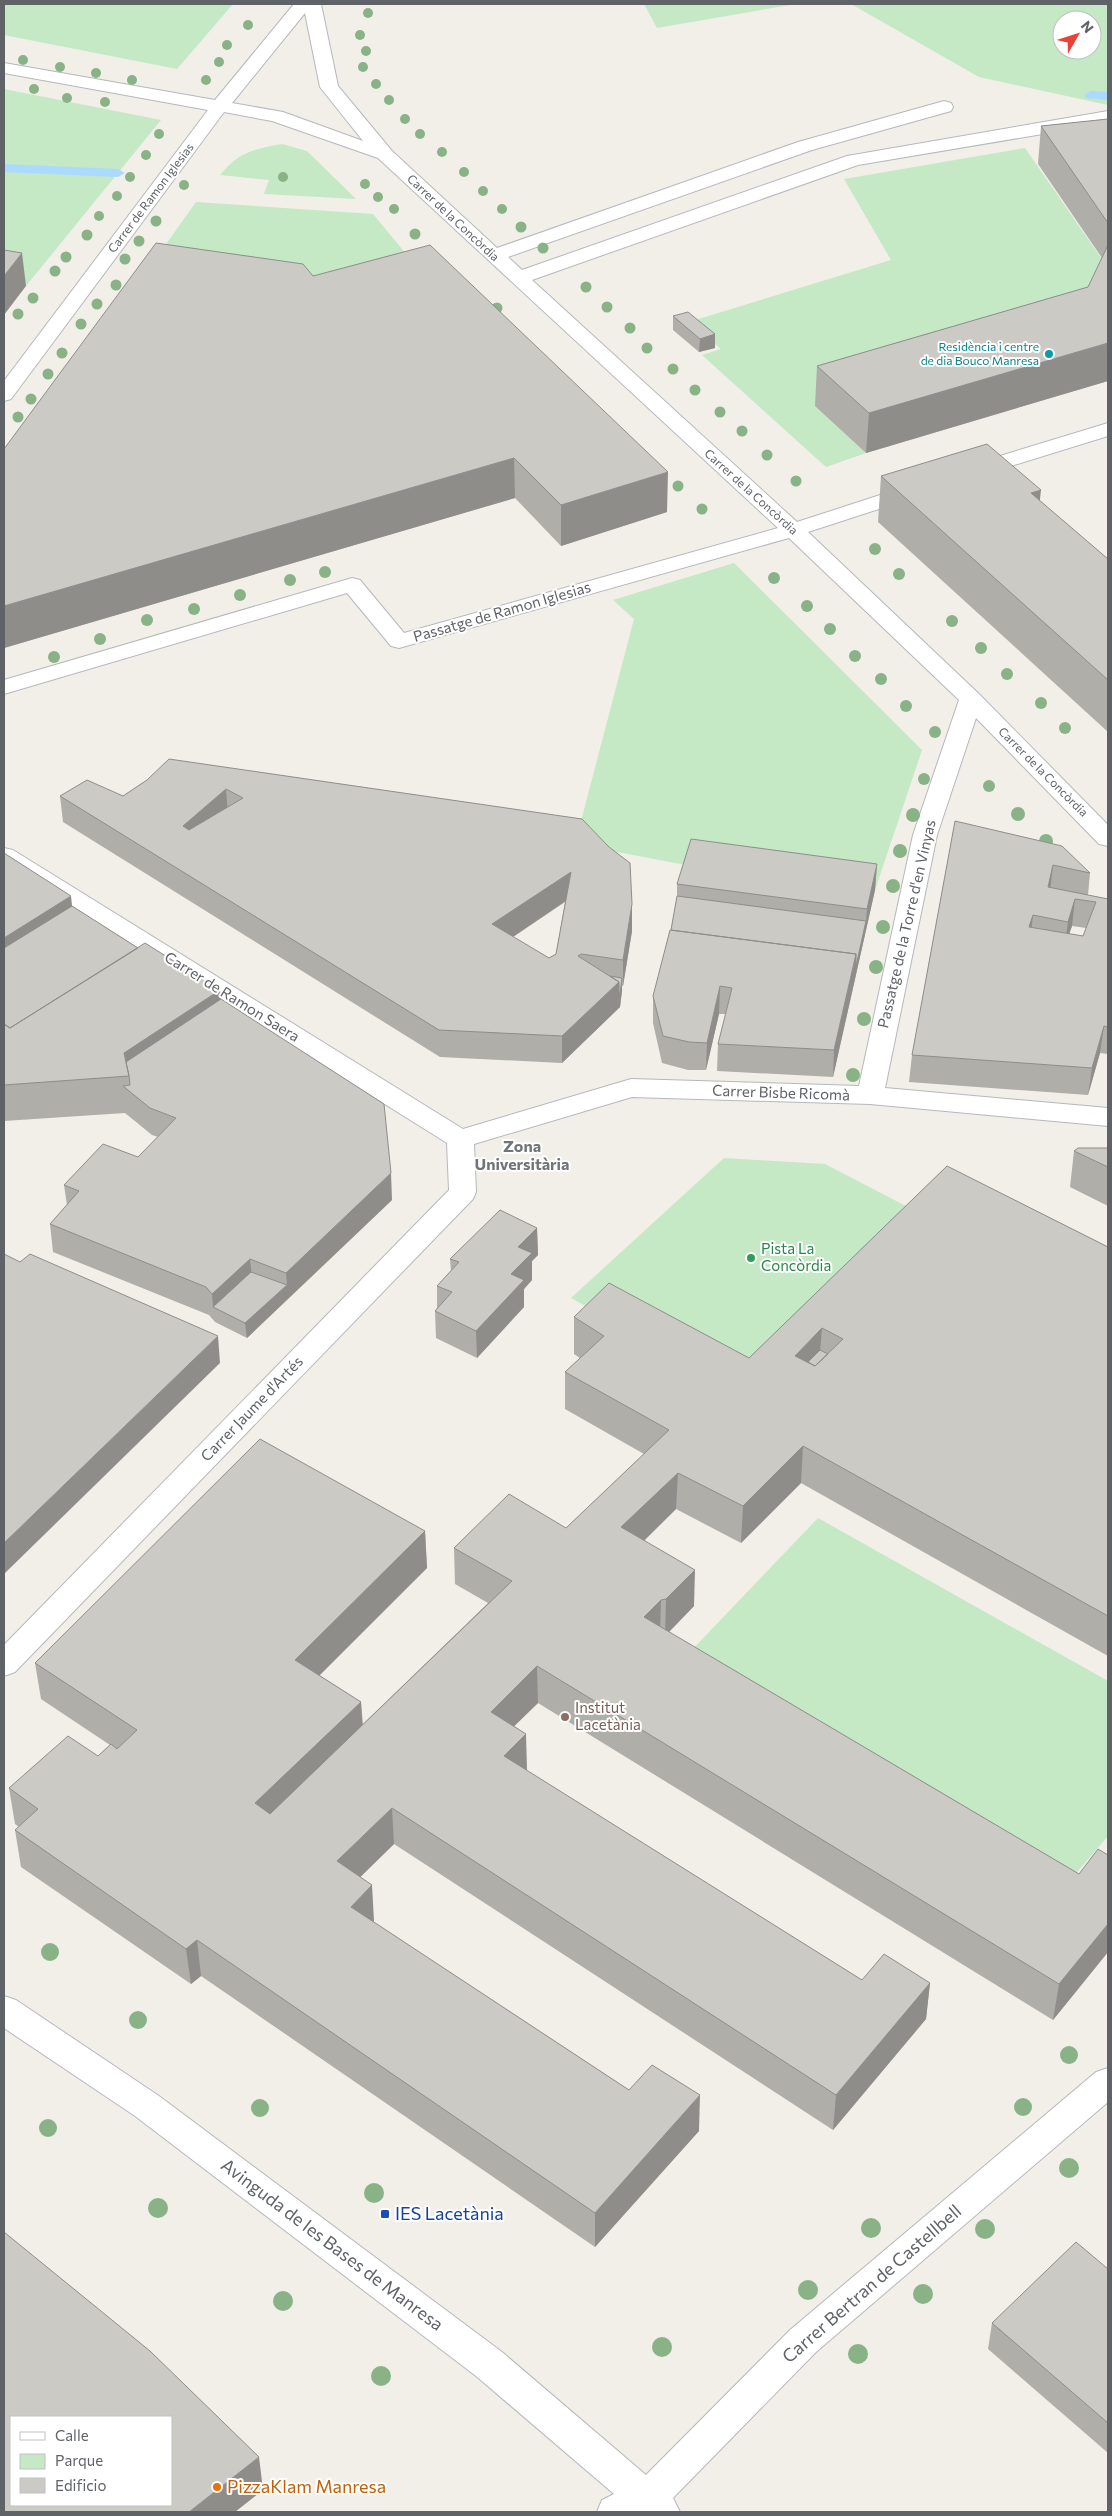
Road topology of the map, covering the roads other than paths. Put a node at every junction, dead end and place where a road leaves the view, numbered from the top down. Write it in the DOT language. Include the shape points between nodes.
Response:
graph roads {
  1 [pos="303,4"];
  2 [pos="312,4"];
  3 [pos="4,68"];
  4 [pos="219,106"];
  5 [pos="944,107"];
  6 [pos="1108,117"];
  7 [pos="385,155"];
  8 [pos="494,256"];
  9 [pos="518,278"];
  10 [pos="4,396"];
  11 [pos="1108,429"];
  12 [pos="793,530"];
  13 [pos="4,687"];
  14 [pos="971,699"];
  15 [pos="1108,839"];
  16 [pos="4,855"];
  17 [pos="870,1095"];
  18 [pos="1108,1117"];
  19 [pos="460,1138"];
  20 [pos="4,1664"];
  21 [pos="4,2010"];
  22 [pos="1108,2082"];
  23 [pos="656,2509"];
  24 [pos="615,2512"];
  1 -- 4 [label="street, Carrer de Ramon Iglesias"];
  2 -- 7 [label="street, Carrer de la Concòrdia" via="329,87"];
  3 -- 4 [label="street, Carrer de la Concòrdia"];
  4 -- 7 [label="street, Carrer de la Concòrdia" via="276,116"];
  4 -- 10 [label="street, Carrer de Ramon Iglesias"];
  5 -- 8 [label="street" via="805,146"];
  6 -- 9 [label="street" via="854,160"];
  7 -- 8 [label="street, Carrer de la Concòrdia"];
  8 -- 9 [label="street, Carrer de la Concòrdia"];
  9 -- 12 [label="street, Carrer de la Concòrdia"];
  11 -- 12 [label="street"];
  12 -- 13 [label="street, Passatge de Ramon Iglesias" via="399,641 352,585"];
  12 -- 14 [label="street, Carrer de la Concòrdia"];
  14 -- 15 [label="street, Carrer de la Concòrdia"];
  14 -- 17 [label="street, Passatge de la Torre d'en Vinyas" via="925,835"];
  16 -- 19 [label="street, Carrer de Ramon Saera"];
  17 -- 18 [label="street, Carrer Bisbe Ricomà"];
  17 -- 19 [label="street, Carrer Bisbe Ricomà" via="631,1088"];
  19 -- 20 [label="street, Carrer Jaume d'Artés" via="463,1192"];
  21 -- 23 [label="street, Avinguda de les Bases de Manresa" via="147,2106 481,2358"];
  22 -- 23 [label="street, Carrer Bertran de Castellbell" via="803,2341"];
  23 -- 24 [label="street"];
}
